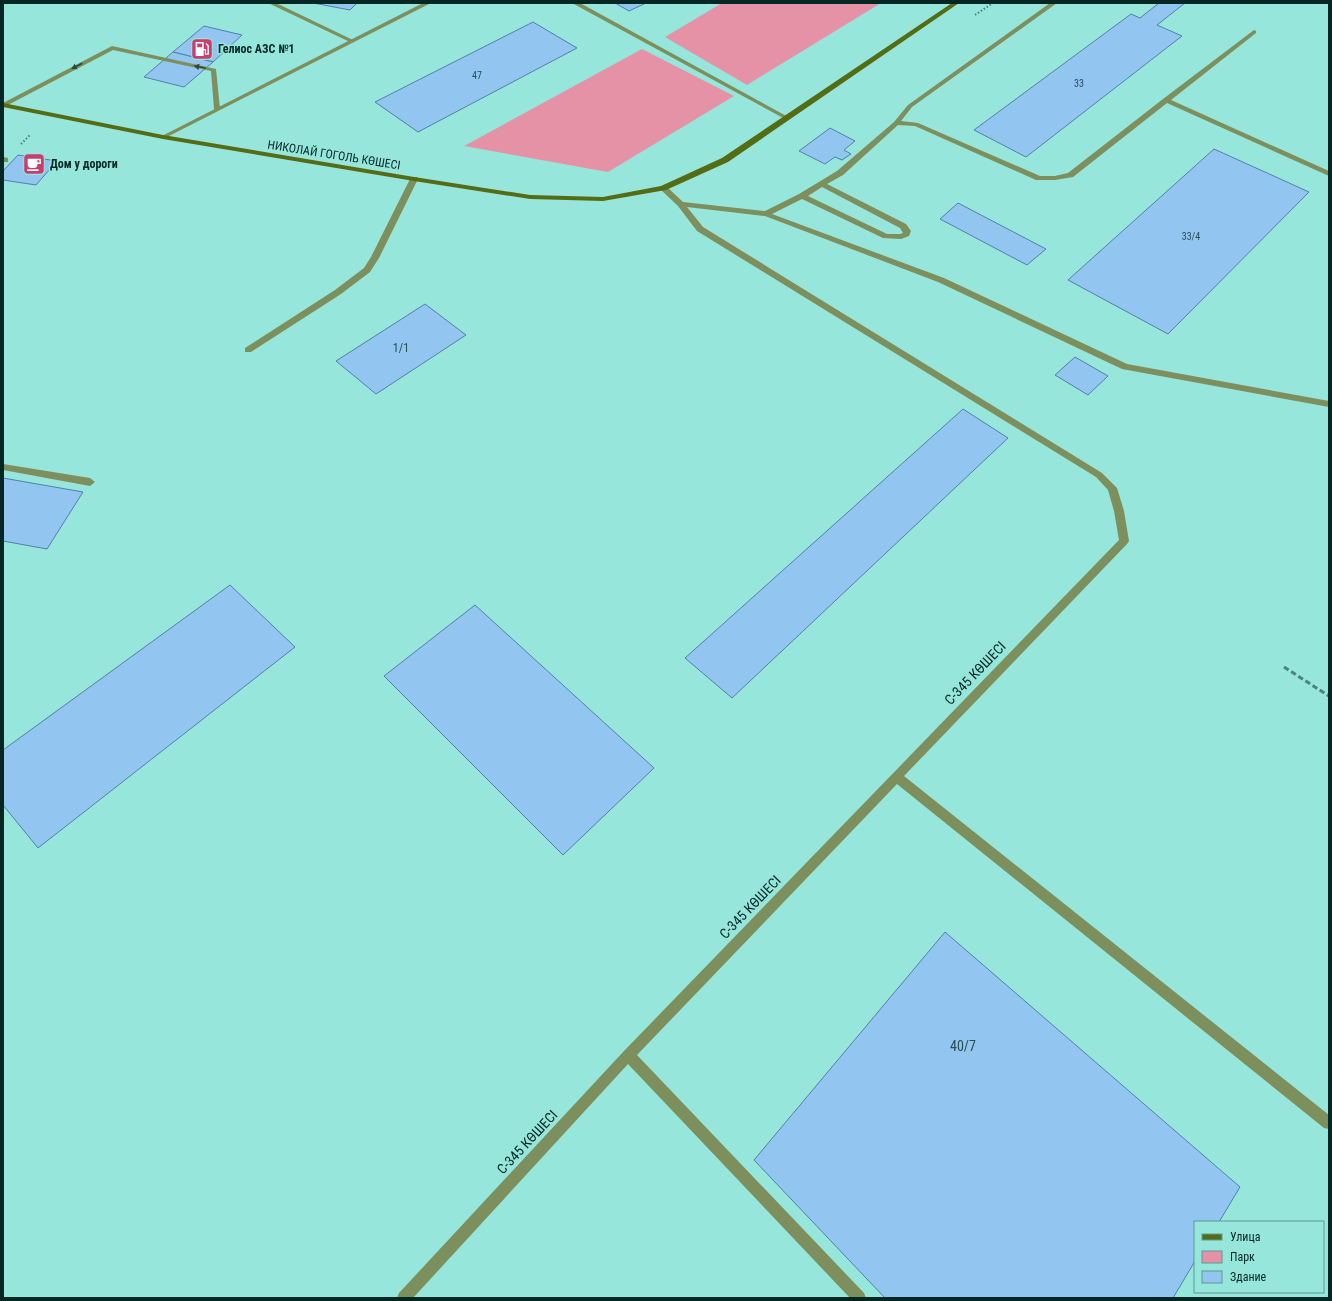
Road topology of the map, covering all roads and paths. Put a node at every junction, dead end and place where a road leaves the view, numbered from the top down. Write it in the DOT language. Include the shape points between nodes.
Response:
graph roads {
  1 [pos="271,3"];
  2 [pos="428,3"];
  3 [pos="575,3"];
  4 [pos="956,3"];
  5 [pos="1054,3"];
  6 [pos="1254,32"];
  7 [pos="352,41"];
  8 [pos="1165,100"];
  9 [pos="3,105"];
  10 [pos="217,109"];
  11 [pos="787,118"];
  12 [pos="896,123"];
  13 [pos="164,138"];
  14 [pos="1329,174"];
  15 [pos="414,179"];
  16 [pos="822,184"];
  17 [pos="663,188"];
  18 [pos="802,196"];
  19 [pos="681,204"];
  20 [pos="766,214"];
  21 [pos="248,350"];
  22 [pos="1329,404"];
  23 [pos="3,467"];
  24 [pos="90,482"];
  25 [pos="897,777"];
  26 [pos="628,1055"];
  27 [pos="1329,1123"];
  28 [pos="404,1298"];
  29 [pos="859,1298"];
  1 -- 7 [label="street"];
  2 -- 7 [label="street"];
  3 -- 11 [label="street"];
  4 -- 11 [label="main road, НИКОЛАЙ ГОГОЛЬ КӨШЕСІ"];
  5 -- 12 [label="street" via="910,106"];
  6 -- 8 [label="street"];
  7 -- 10 [label="street"];
  8 -- 12 [label="street" via="1070,175 1055,178 1039,178 1026,173 916,124"];
  8 -- 14 [label="street"];
  10 -- 9 [label="street, one-way" via="214,70 112,48"];
  9 -- 13 [label="main road, НИКОЛАЙ ГОГОЛЬ КӨШЕСІ"];
  10 -- 13 [label="street"];
  11 -- 17 [label="main road, НИКОЛАЙ ГОГОЛЬ КӨШЕСІ" via="725,160"];
  12 -- 16 [label="street" via="840,173"];
  13 -- 15 [label="main road, НИКОЛАЙ ГОГОЛЬ КӨШЕСІ"];
  15 -- 17 [label="main road, НИКОЛАЙ ГОГОЛЬ КӨШЕСІ" via="537,197 604,199"];
  15 -- 21 [label="street" via="367,270 338,292"];
  16 -- 18 [label="street"];
  16 -- 18 [label="street" via="903,226 906,234 901,237 886,236"];
  17 -- 19 [label="street"];
  18 -- 20 [label="street"];
  19 -- 20 [label="street"];
  19 -- 25 [label="street, С-345 КӨШЕСІ" via="700,229 1099,475 1112,488 1124,541"];
  20 -- 22 [label="street" via="941,280 1125,367"];
  23 -- 24 [label="street"];
  25 -- 26 [label="street, С-345 КӨШЕСІ"];
  25 -- 27 [label="street"];
  26 -- 28 [label="street, С-345 КӨШЕСІ"];
  26 -- 29 [label="street"];
}
